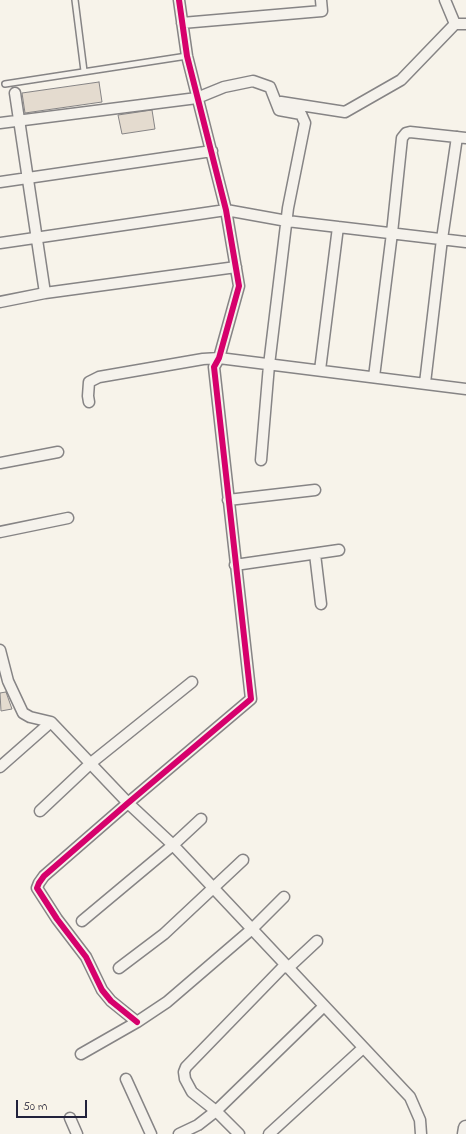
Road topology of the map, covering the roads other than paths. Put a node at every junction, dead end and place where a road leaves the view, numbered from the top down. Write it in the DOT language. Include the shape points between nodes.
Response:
graph roads {
  1 [pos="76,0"];
  2 [pos="179,0"];
  3 [pos="322,0"];
  4 [pos="445,0"];
  5 [pos="182,23"];
  6 [pos="455,24"];
  7 [pos="466,24"];
  8 [pos="187,56"];
  9 [pos="84,71"];
  10 [pos="5,84"];
  11 [pos="14,88"];
  12 [pos="197,98"];
  13 [pos="279,110"];
  14 [pos="19,120"];
  15 [pos="0,123"];
  16 [pos="461,138"];
  17 [pos="212,151"];
  18 [pos="28,178"];
  19 [pos="0,182"];
  20 [pos="226,210"];
  21 [pos="287,221"];
  22 [pos="338,227"];
  23 [pos="392,233"];
  24 [pos="37,237"];
  25 [pos="442,239"];
  26 [pos="466,242"];
  27 [pos="0,243"];
  28 [pos="236,267"];
  29 [pos="45,293"];
  30 [pos="0,302"];
  31 [pos="219,358"];
  32 [pos="269,365"];
  33 [pos="320,370"];
  34 [pos="374,377"];
  35 [pos="425,383"];
  36 [pos="466,388"];
  37 [pos="89,402"];
  38 [pos="58,452"];
  39 [pos="261,460"];
  40 [pos="0,463"];
  41 [pos="314,490"];
  42 [pos="228,500"];
  43 [pos="68,518"];
  44 [pos="0,532"];
  45 [pos="339,550"];
  46 [pos="315,554"];
  47 [pos="235,565"];
  48 [pos="321,604"];
  49 [pos="0,650"];
  50 [pos="192,682"];
  51 [pos="4,683"];
  52 [pos="51,722"];
  53 [pos="91,763"];
  54 [pos="0,767"];
  55 [pos="128,803"];
  56 [pos="40,811"];
  57 [pos="201,819"];
  58 [pos="173,845"];
  59 [pos="243,860"];
  60 [pos="213,888"];
  61 [pos="284,897"];
  62 [pos="82,921"];
  63 [pos="252,930"];
  64 [pos="317,941"];
  65 [pos="287,967"];
  66 [pos="119,968"];
  67 [pos="324,1006"];
  68 [pos="137,1022"];
  69 [pos="363,1048"];
  70 [pos="81,1054"];
  71 [pos="126,1079"];
  72 [pos="216,1111"];
  73 [pos="70,1118"];
  74 [pos="466,1128"];
  75 [pos="77,1134"];
  76 [pos="151,1134"];
  77 [pos="178,1134"];
  78 [pos="239,1134"];
  79 [pos="270,1134"];
  80 [pos="421,1134"];
  81 [pos="465,1134"];
  1 -- 9 [label="lane"];
  2 -- 5 [label="street"];
  3 -- 5 [label="street" via="322,11"];
  4 -- 6 [label="street"];
  5 -- 8 [label="street"];
  6 -- 7 [label="street"];
  6 -- 13 [label="street" via="400,80 345,112 281,102"];
  8 -- 9 [label="lane"];
  8 -- 12 [label="street"];
  9 -- 11 [label="lane"];
  10 -- 11 [label="lane"];
  11 -- 14 [label="street"];
  12 -- 13 [label="street" via="224,87 253,81 270,87"];
  12 -- 14 [label="street"];
  12 -- 17 [label="street"];
  13 -- 21 [label="street" via="301,114 305,123"];
  14 -- 15 [label="street"];
  14 -- 18 [label="street"];
  16 -- 23 [label="street" via="410,132 402,138"];
  16 -- 25 [label="street"];
  17 -- 18 [label="street"];
  17 -- 20 [label="street"];
  18 -- 19 [label="street"];
  18 -- 24 [label="street"];
  20 -- 21 [label="street"];
  20 -- 24 [label="street"];
  20 -- 28 [label="street"];
  21 -- 22 [label="street"];
  21 -- 32 [label="street"];
  22 -- 23 [label="street"];
  22 -- 33 [label="street"];
  23 -- 25 [label="street"];
  23 -- 34 [label="street"];
  24 -- 27 [label="street"];
  24 -- 29 [label="street"];
  25 -- 26 [label="street"];
  25 -- 35 [label="street"];
  28 -- 29 [label="street"];
  28 -- 31 [label="street" via="239,286"];
  29 -- 30 [label="street"];
  31 -- 32 [label="street"];
  31 -- 37 [label="street" via="99,377 89,382"];
  31 -- 42 [label="street" via="214,367"];
  32 -- 33 [label="street"];
  32 -- 39 [label="street"];
  33 -- 34 [label="street"];
  34 -- 35 [label="street"];
  35 -- 36 [label="street"];
  38 -- 40 [label="street"];
  41 -- 42 [label="street"];
  42 -- 47 [label="street"];
  43 -- 44 [label="street"];
  45 -- 46 [label="street"];
  46 -- 47 [label="street"];
  46 -- 48 [label="street"];
  47 -- 55 [label="street" via="251,699"];
  49 -- 51 [label="street"];
  50 -- 53 [label="street"];
  51 -- 52 [label="street" via="23,713 30,718"];
  52 -- 53 [label="street"];
  52 -- 54 [label="street"];
  53 -- 55 [label="street"];
  53 -- 56 [label="street"];
  55 -- 58 [label="street"];
  55 -- 68 [label="street" via="44,876 38,888 57,919 86,957 102,990 111,1001"];
  57 -- 58 [label="street"];
  58 -- 60 [label="street"];
  58 -- 62 [label="street"];
  59 -- 60 [label="street"];
  60 -- 63 [label="street"];
  60 -- 66 [label="street" via="164,934"];
  61 -- 63 [label="street"];
  63 -- 65 [label="street"];
  63 -- 68 [label="street" via="167,1002"];
  64 -- 65 [label="street"];
  65 -- 67 [label="street"];
  65 -- 72 [label="street" via="186,1066 184,1079 188,1086"];
  67 -- 69 [label="street"];
  67 -- 72 [label="street"];
  68 -- 70 [label="street"];
  69 -- 79 [label="street"];
  69 -- 80 [label="street" via="410,1097 420,1120"];
  71 -- 76 [label="street"];
  72 -- 77 [label="street" via="198,1125"];
  72 -- 78 [label="street"];
  73 -- 75 [label="street"];
  74 -- 81 [label="main road"];
}
